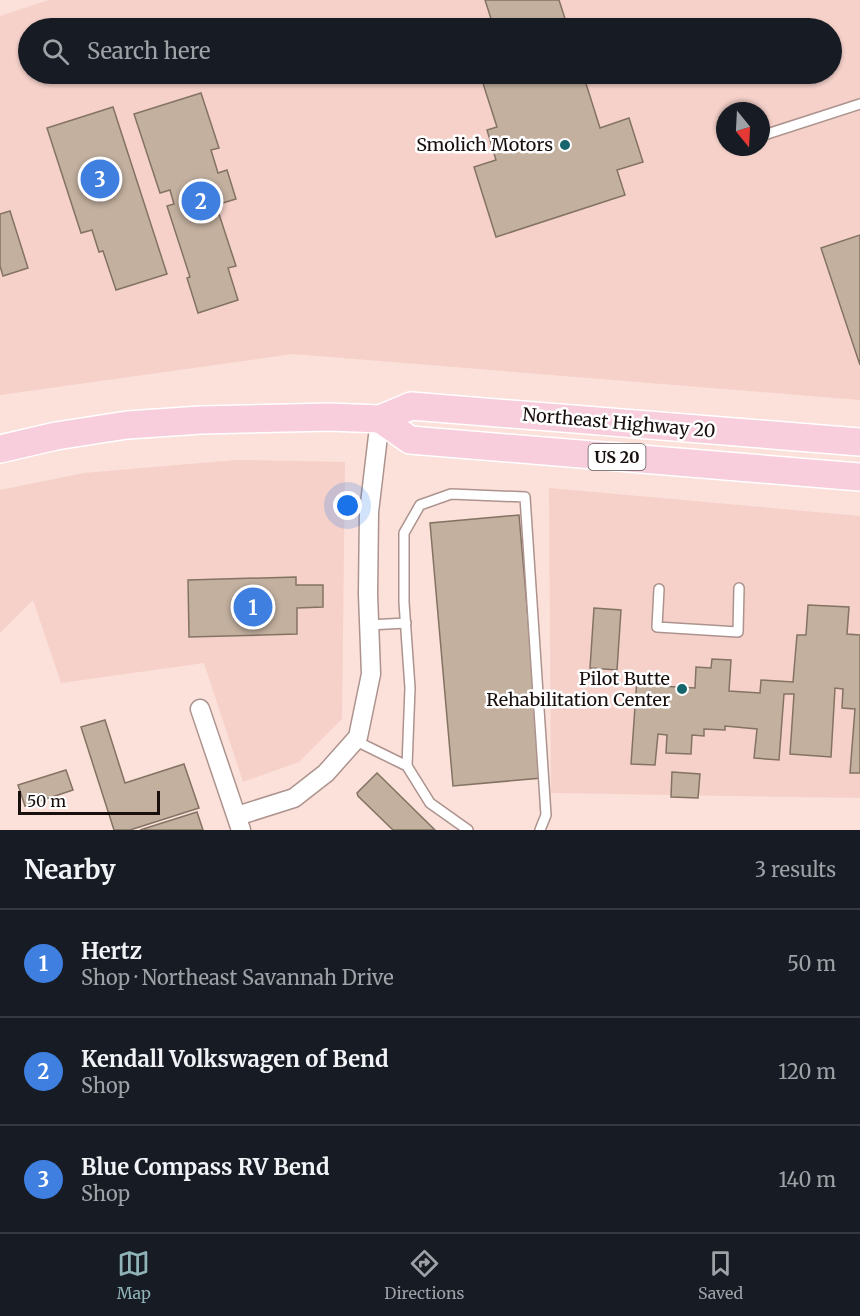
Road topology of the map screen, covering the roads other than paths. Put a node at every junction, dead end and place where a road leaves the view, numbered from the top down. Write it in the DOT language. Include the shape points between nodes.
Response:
graph roads {
  1 [pos="860,104"];
  2 [pos="770,133"];
  3 [pos="380,419"];
  4 [pos="0,432"];
  5 [pos="56,436"];
  6 [pos="860,442"];
  7 [pos="0,449"];
  8 [pos="0,463"];
  9 [pos="860,477"];
  10 [pos="739,588"];
  11 [pos="659,589"];
  12 [pos="406,623"];
  13 [pos="369,624"];
  14 [pos="200,709"];
  15 [pos="354,740"];
  16 [pos="407,766"];
  17 [pos="239,823"];
  18 [pos="468,830"];
  19 [pos="540,830"];
  1 -- 2 [label="lane"];
  3 -- 5 [label="main road, Northeast Highway 20 / US 20" via="201,420 127,425"];
  3 -- 6 [label="main road, Northeast Highway 20 / US 20" via="411,406"];
  3 -- 9 [label="main road, Northeast Highway 20 / US 20" via="410,440"];
  3 -- 13 [label="street" via="369,512"];
  4 -- 5 [label="main road" via="36,423"];
  5 -- 7 [label="main road, Northeast Highway 20"];
  5 -- 8 [label="main road" via="37,454"];
  10 -- 11 [label="lane" via="738,632 657,627"];
  12 -- 13 [label="lane"];
  12 -- 16 [label="lane" via="410,688"];
  12 -- 19 [label="lane" via="404,533 420,505 452,494 525,497 546,815"];
  13 -- 15 [label="street" via="371,674 358,737"];
  14 -- 17 [label="street"];
  15 -- 16 [label="lane"];
  15 -- 17 [label="street" via="326,773 294,798"];
  16 -- 18 [label="lane" via="430,803"];
}
